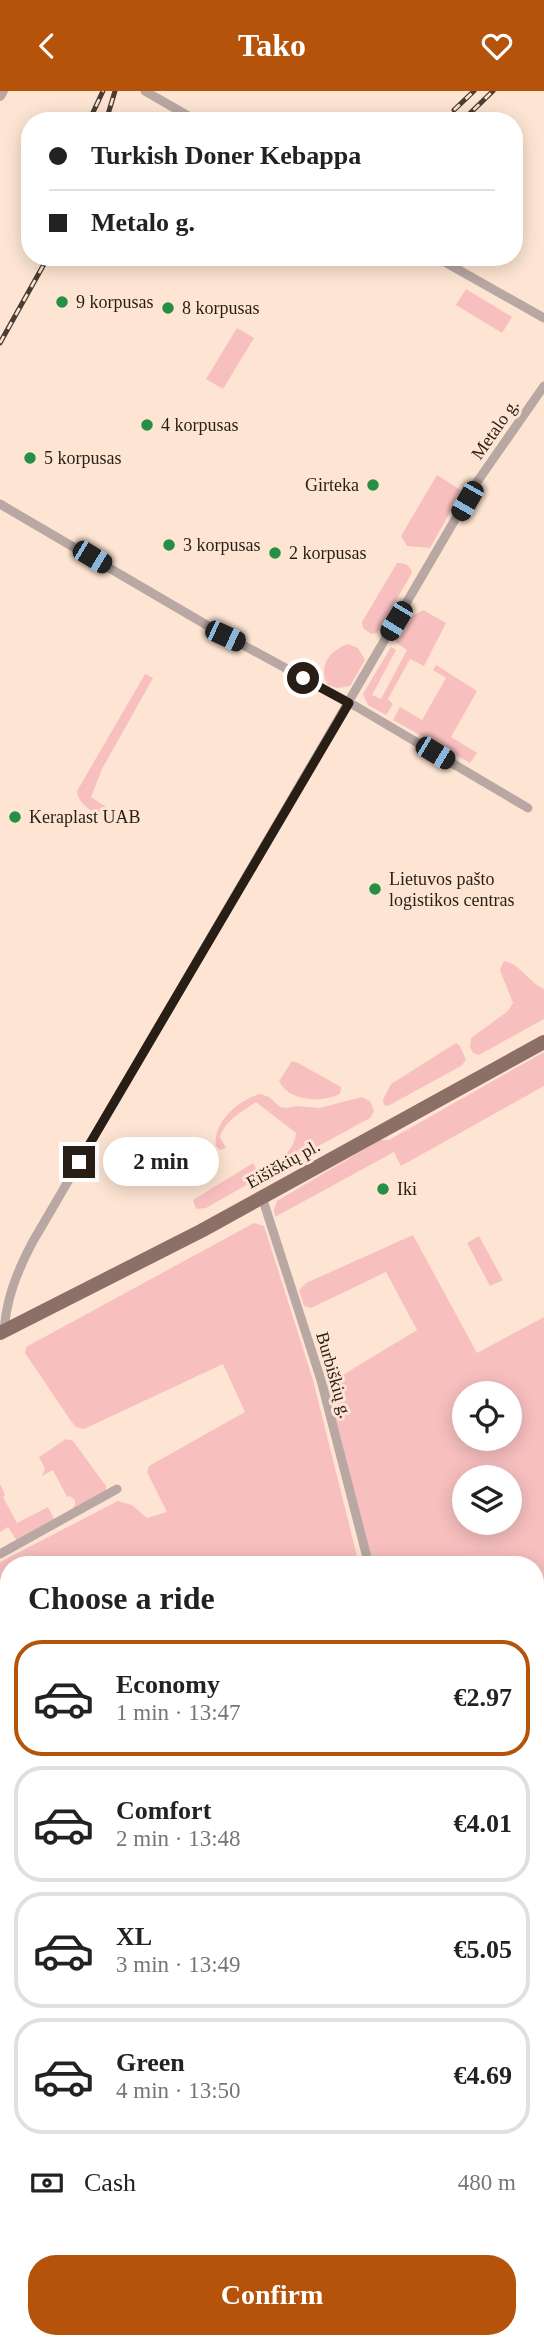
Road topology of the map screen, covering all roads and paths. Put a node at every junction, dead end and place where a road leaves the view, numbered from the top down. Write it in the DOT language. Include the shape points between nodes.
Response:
graph roads {
  1 [pos="3,91"];
  2 [pos="145,91"];
  3 [pos="0,96"];
  4 [pos="181,112"];
  5 [pos="452,266"];
  6 [pos="544,319"];
  7 [pos="544,386"];
  8 [pos="0,504"];
  9 [pos="349,703"];
  10 [pos="528,809"];
  11 [pos="544,1042"];
  12 [pos="262,1198"];
  13 [pos="2,1333"];
  14 [pos="117,1489"];
  15 [pos="0,1554"];
  16 [pos="367,1556"];
  1 -- 3 [label="street"];
  2 -- 4 [label="street"];
  5 -- 6 [label="street"];
  7 -- 9 [label="street, Metalo g." via="477,482"];
  8 -- 9 [label="street"];
  9 -- 10 [label="street"];
  9 -- 13 [label="street, Metalo g." via="32,1243 14,1280"];
  11 -- 12 [label="main road, Eišiškių pl."];
  12 -- 13 [label="main road, Eišiškių pl."];
  12 -- 16 [label="street, Burbiškių g." via="321,1380"];
  14 -- 15 [label="street"];
}
